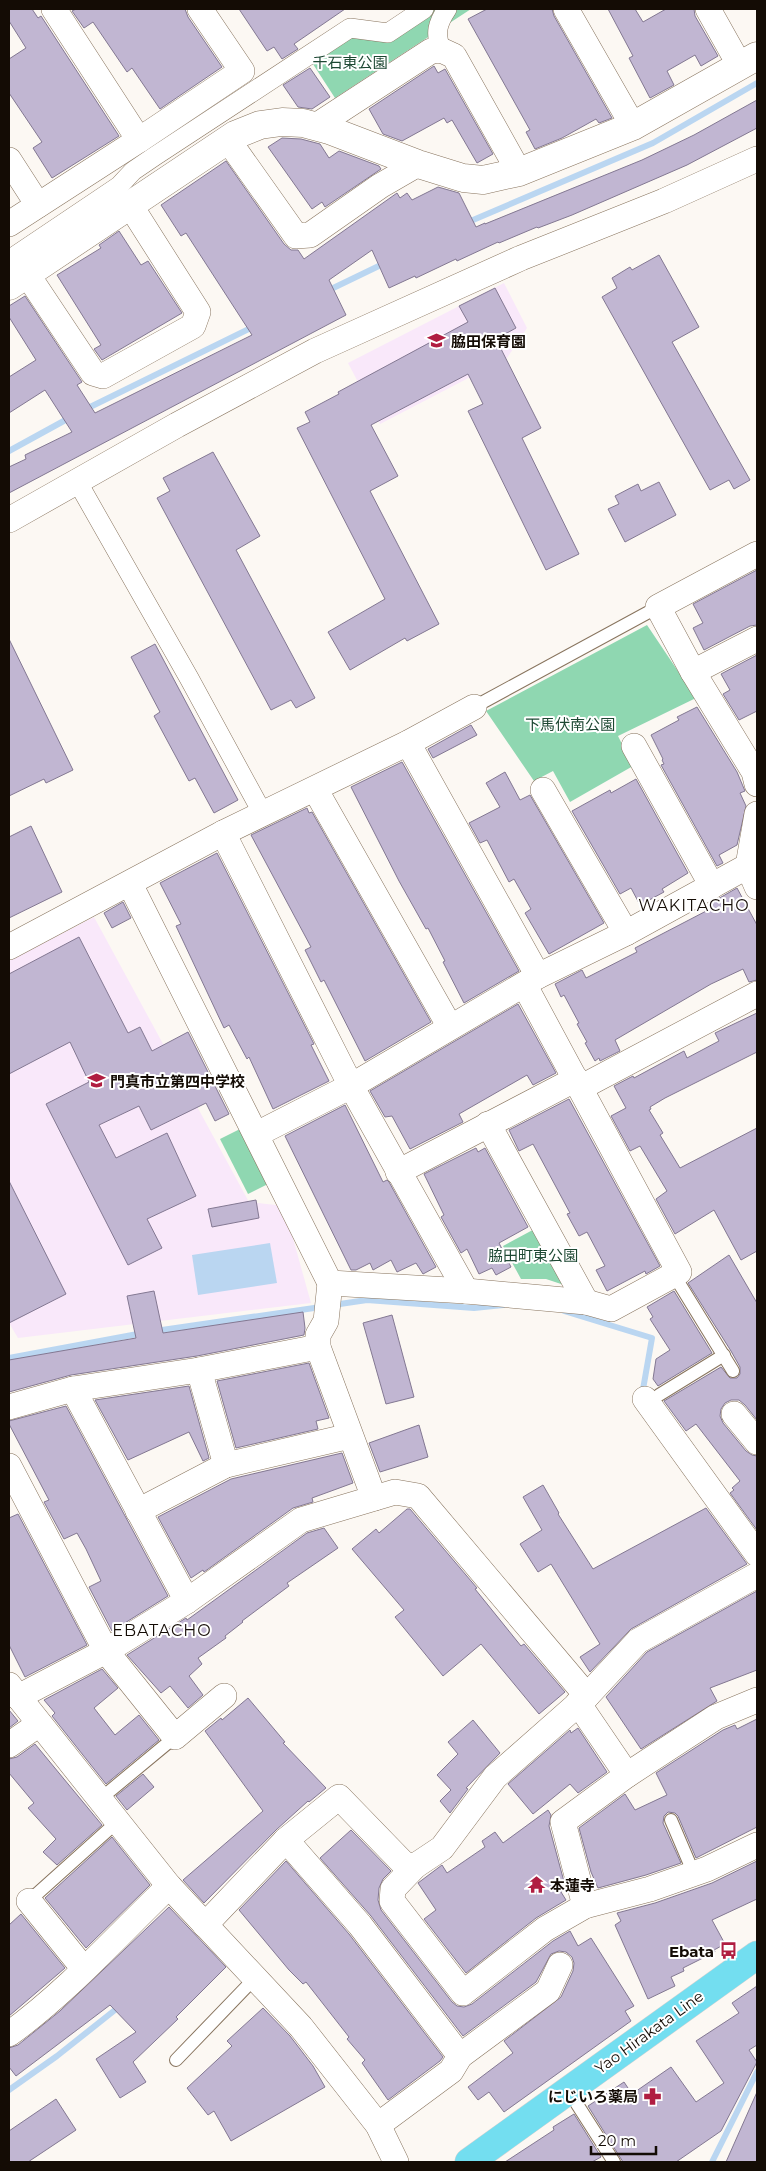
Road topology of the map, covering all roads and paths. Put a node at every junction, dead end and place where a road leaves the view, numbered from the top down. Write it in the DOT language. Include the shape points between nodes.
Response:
graph roads {
  1 [pos="54,9"];
  2 [pos="200,9"];
  3 [pos="424,9"];
  4 [pos="447,9"];
  5 [pos="566,9"];
  6 [pos="708,9"];
  7 [pos="441,50"];
  8 [pos="748,61"];
  9 [pos="316,126"];
  10 [pos="633,126"];
  11 [pos="139,140"];
  12 [pos="228,140"];
  13 [pos="757,159"];
  14 [pos="9,160"];
  15 [pos="418,164"];
  16 [pos="519,172"];
  17 [pos="38,205"];
  18 [pos="130,205"];
  19 [pos="9,224"];
  20 [pos="15,273"];
  21 [pos="77,481"];
  22 [pos="9,520"];
  23 [pos="757,554"];
  24 [pos="658,607"];
  25 [pos="757,639"];
  26 [pos="693,672"];
  27 [pos="474,706"];
  28 [pos="408,743"];
  29 [pos="634,746"];
  30 [pos="750,749"];
  31 [pos="757,784"];
  32 [pos="315,789"];
  33 [pos="543,790"];
  34 [pos="263,814"];
  35 [pos="757,814"];
  36 [pos="223,833"];
  37 [pos="754,871"];
  38 [pos="130,884"];
  39 [pos="712,886"];
  40 [pos="626,934"];
  41 [pos="9,946"];
  42 [pos="532,981"];
  43 [pos="757,994"];
  44 [pos="450,1027"];
  45 [pos="578,1084"];
  46 [pos="351,1086"];
  47 [pos="488,1124"];
  48 [pos="257,1134"];
  49 [pos="398,1172"];
  50 [pos="674,1275"];
  51 [pos="330,1287"];
  52 [pos="466,1291"];
  53 [pos="586,1302"];
  54 [pos="318,1347"];
  55 [pos="724,1355"];
  56 [pos="199,1370"];
  57 [pos="733,1371"];
  58 [pos="73,1390"];
  59 [pos="652,1397"];
  60 [pos="9,1407"];
  61 [pos="734,1414"];
  62 [pos="350,1436"];
  63 [pos="757,1442"];
  64 [pos="226,1465"];
  65 [pos="9,1466"];
  66 [pos="374,1498"];
  67 [pos="138,1512"];
  68 [pos="757,1554"];
  69 [pos="757,1575"];
  70 [pos="186,1602"];
  71 [pos="106,1651"];
  72 [pos="13,1691"];
  73 [pos="224,1696"];
  74 [pos="583,1700"];
  75 [pos="757,1700"];
  76 [pos="39,1724"];
  77 [pos="175,1737"];
  78 [pos="9,1745"];
  79 [pos="628,1775"];
  80 [pos="99,1800"];
  81 [pos="671,1820"];
  82 [pos="117,1822"];
  83 [pos="286,1840"];
  84 [pos="756,1847"];
  85 [pos="415,1866"];
  86 [pos="694,1874"];
  87 [pos="169,1886"];
  88 [pos="29,1901"];
  89 [pos="585,1906"];
  90 [pos="205,1925"];
  91 [pos="757,1955"];
  92 [pos="560,1965"];
  93 [pos="84,1969"];
  94 [pos="255,1978"];
  95 [pos="9,2034"];
  96 [pos="460,2056"];
  97 [pos="176,2060"];
  98 [pos="568,2090"];
  99 [pos="378,2126"];
  100 [pos="396,2162"];
  101 [pos="469,2162"];
  102 [pos="614,2162"];
  1 -- 11 [label="street"];
  2 -- 11 [label="street" via="242,71"];
  3 -- 20 [label="street" via="388,33 350,28 133,171"];
  4 -- 7 [label="street" via="438,22 437,37"];
  5 -- 10 [label="street"];
  6 -- 8 [label="street"];
  7 -- 9 [label="street" via="431,51"];
  7 -- 16 [label="street" via="454,56"];
  8 -- 10 [label="street"];
  9 -- 12 [label="street" via="282,122 260,125"];
  9 -- 15 [label="street"];
  10 -- 16 [label="street"];
  11 -- 17 [label="street"];
  12 -- 15 [label="street" via="296,236 310,235"];
  12 -- 18 [label="street"];
  13 -- 21 [label="street" via="664,201 521,258 315,351"];
  14 -- 17 [label="street"];
  15 -- 16 [label="street" via="463,178 483,180"];
  17 -- 19 [label="street"];
  18 -- 20 [label="street"];
  18 -- 20 [label="street" via="198,312 193,326 103,376 92,373"];
  21 -- 22 [label="street"];
  21 -- 34 [label="street"];
  23 -- 24 [label="street"];
  24 -- 26 [label="street"];
  24 -- 27 [label="lane"];
  25 -- 26 [label="street"];
  26 -- 30 [label="street"];
  27 -- 28 [label="street"];
  28 -- 32 [label="street"];
  28 -- 42 [label="street"];
  29 -- 39 [label="street"];
  30 -- 31 [label="street"];
  32 -- 34 [label="street"];
  32 -- 44 [label="street"];
  33 -- 40 [label="street"];
  34 -- 36 [label="street"];
  35 -- 37 [label="street"];
  36 -- 38 [label="street"];
  36 -- 46 [label="street"];
  37 -- 39 [label="street"];
  38 -- 41 [label="street"];
  38 -- 48 [label="street"];
  39 -- 40 [label="street"];
  40 -- 42 [label="street"];
  42 -- 44 [label="street"];
  42 -- 45 [label="street"];
  43 -- 45 [label="street"];
  44 -- 46 [label="street"];
  45 -- 47 [label="street"];
  45 -- 50 [label="street" via="679,1272"];
  46 -- 48 [label="street"];
  46 -- 49 [label="street"];
  47 -- 49 [label="street"];
  47 -- 53 [label="street"];
  48 -- 51 [label="street"];
  49 -- 52 [label="street"];
  50 -- 53 [label="street" via="611,1309"];
  50 -- 55 [label="lane"];
  51 -- 52 [label="street"];
  51 -- 54 [label="street" via="326,1321 318,1335"];
  52 -- 53 [label="street"];
  54 -- 56 [label="street"];
  54 -- 62 [label="street"];
  55 -- 57 [label="lane"];
  55 -- 59 [label="lane"];
  56 -- 58 [label="street"];
  56 -- 64 [label="street"];
  58 -- 60 [label="street"];
  58 -- 67 [label="street"];
  59 -- 68 [label="street"];
  61 -- 63 [label="street"];
  62 -- 64 [label="street"];
  62 -- 66 [label="street"];
  64 -- 67 [label="street"];
  65 -- 71 [label="street"];
  66 -- 70 [label="street" via="300,1520"];
  66 -- 74 [label="street" via="395,1492 418,1496"];
  67 -- 70 [label="street"];
  69 -- 74 [label="street" via="638,1641"];
  70 -- 71 [label="street"];
  71 -- 72 [label="street"];
  71 -- 77 [label="street"];
  72 -- 76 [label="street"];
  73 -- 77 [label="street"];
  74 -- 79 [label="street"];
  74 -- 85 [label="street" via="495,1777 442,1848"];
  75 -- 79 [label="street" via="716,1717"];
  76 -- 78 [label="street"];
  76 -- 80 [label="street"];
  77 -- 80 [label="lane"];
  79 -- 89 [label="street" via="563,1822"];
  80 -- 82 [label="street"];
  81 -- 86 [label="lane"];
  82 -- 87 [label="street"];
  82 -- 88 [label="lane"];
  83 -- 85 [label="street" via="339,1797 404,1864"];
  83 -- 90 [label="street"];
  83 -- 96 [label="street" via="360,1925"];
  84 -- 86 [label="street"];
  85 -- 89 [label="street" via="393,1889 392,1901 464,1993 545,1928"];
  86 -- 89 [label="street"];
  87 -- 90 [label="street"];
  87 -- 93 [label="street"];
  88 -- 93 [label="street"];
  90 -- 94 [label="street"];
  91 -- 98 [label="main road, Yao Hirakata Line"];
  92 -- 96 [label="street" via="548,1991"];
  93 -- 95 [label="street"];
  94 -- 97 [label="lane"];
  94 -- 99 [label="street" via="302,2028"];
  96 -- 99 [label="street" via="450,2071"];
  98 -- 101 [label="main road, Yao Hirakata Line"];
  98 -- 102 [label="lane"];
  99 -- 100 [label="street"];
}
